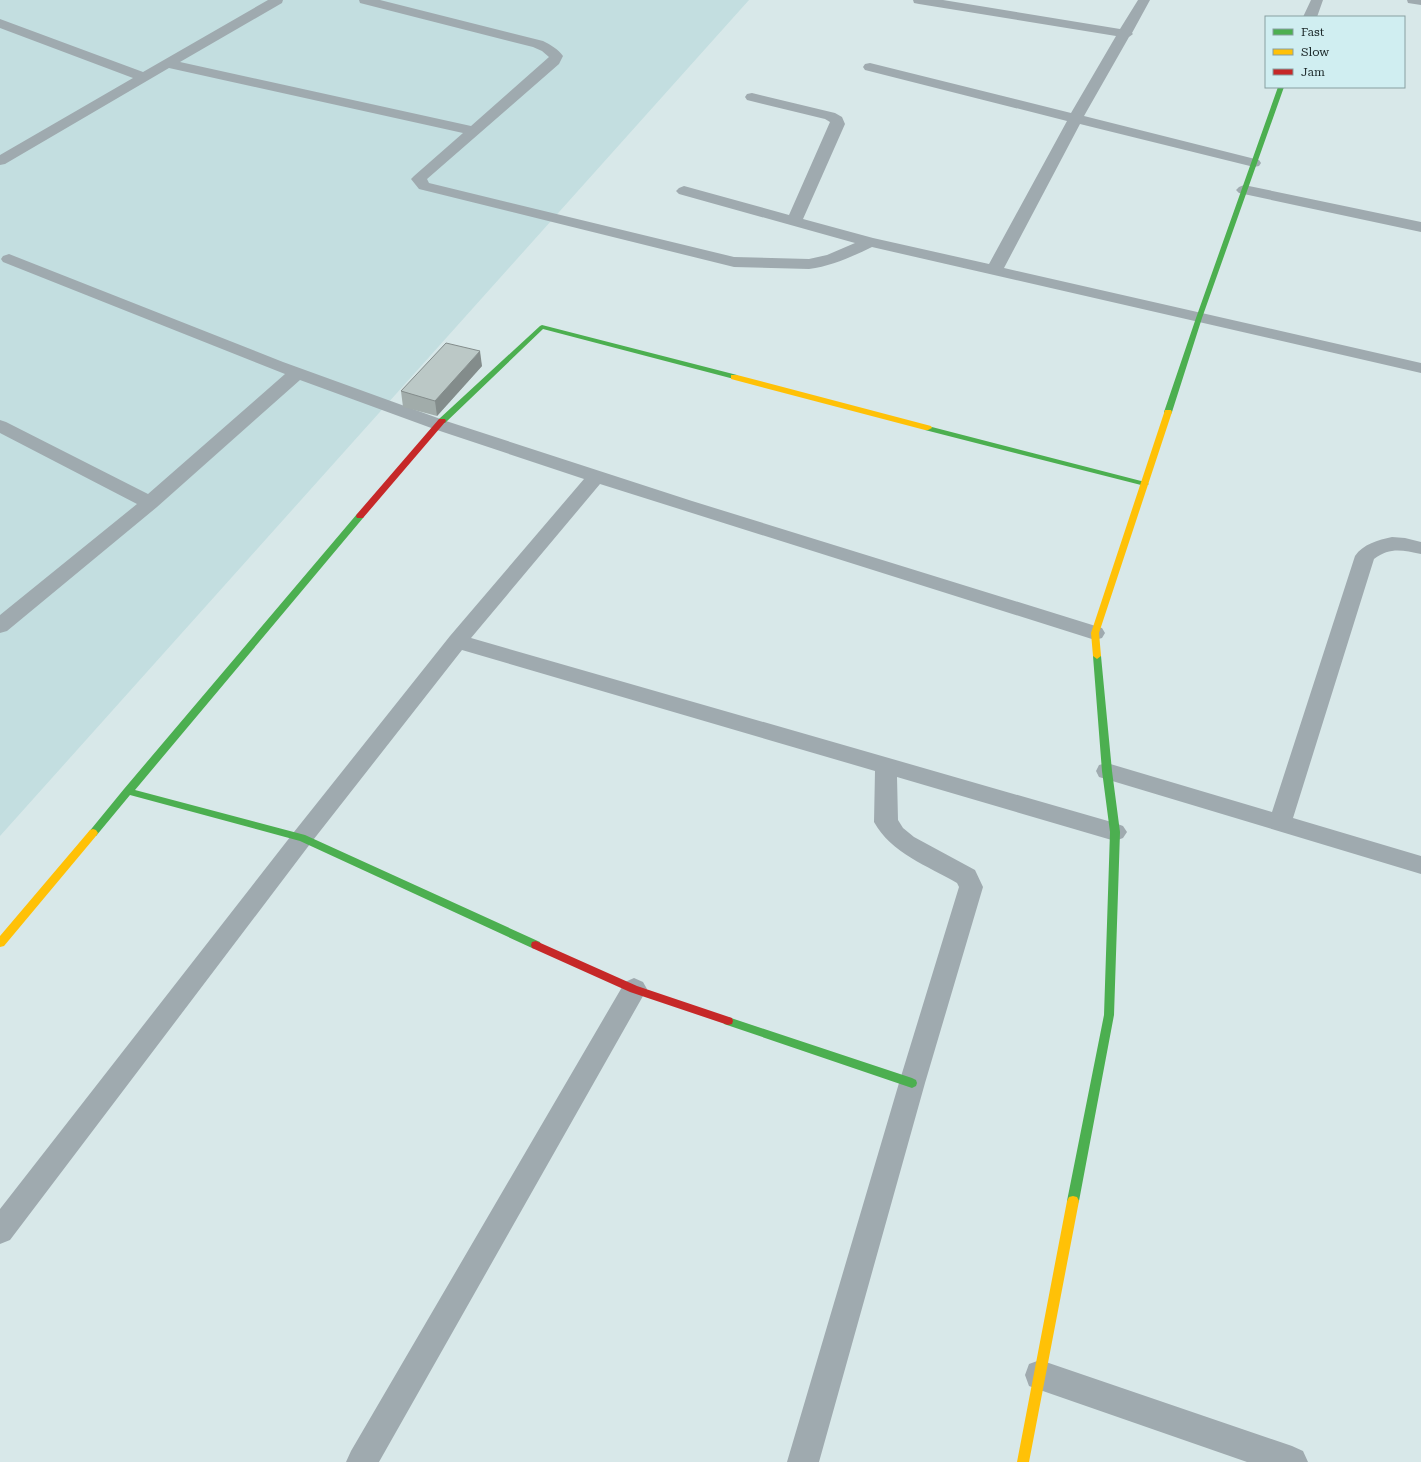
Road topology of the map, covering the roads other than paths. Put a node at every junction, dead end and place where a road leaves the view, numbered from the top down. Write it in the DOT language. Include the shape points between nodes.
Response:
graph roads {
  1 [pos="365,0"];
  2 [pos="919,0"];
  3 [pos="1144,0"];
  4 [pos="1317,0"];
  5 [pos="1413,0"];
  6 [pos="272,1"];
  7 [pos="1421,1"];
  8 [pos="1310,16"];
  9 [pos="0,23"];
  10 [pos="1126,34"];
  11 [pos="169,64"];
  12 [pos="870,67"];
  13 [pos="145,78"];
  14 [pos="1281,88"];
  15 [pos="752,97"];
  16 [pos="1075,119"];
  17 [pos="472,131"];
  18 [pos="0,161"];
  19 [pos="1254,163"];
  20 [pos="1244,190"];
  21 [pos="684,191"];
  22 [pos="794,222"];
  23 [pos="1421,227"];
  24 [pos="870,242"];
  25 [pos="9,259"];
  26 [pos="994,271"];
  27 [pos="1199,318"];
  28 [pos="1421,368"];
  29 [pos="298,372"];
  30 [pos="438,424"];
  31 [pos="0,426"];
  32 [pos="596,477"];
  33 [pos="1145,484"];
  34 [pos="150,503"];
  35 [pos="1421,548"];
  36 [pos="0,626"];
  37 [pos="1095,633"];
  38 [pos="457,641"];
  39 [pos="886,766"];
  40 [pos="1107,771"];
  41 [pos="127,791"];
  42 [pos="1280,823"];
  43 [pos="1115,832"];
  44 [pos="302,838"];
  45 [pos="1421,865"];
  46 [pos="0,943"];
  47 [pos="634,989"];
  48 [pos="912,1083"];
  49 [pos="0,1231"];
  50 [pos="1040,1375"];
  51 [pos="362,1462"];
  52 [pos="803,1462"];
  53 [pos="1023,1462"];
  54 [pos="1292,1462"];
  1 -- 17 [label="street" via="538,44 556,56 554,61"];
  2 -- 10 [label="street"];
  3 -- 10 [label="street"];
  4 -- 8 [label="street"];
  5 -- 7 [label="street"];
  6 -- 11 [label="street"];
  9 -- 13 [label="street"];
  10 -- 16 [label="street"];
  11 -- 13 [label="street"];
  11 -- 17 [label="street"];
  12 -- 16 [label="street"];
  13 -- 18 [label="street"];
  14 -- 19 [label="street"];
  15 -- 22 [label="street" via="830,116 837,120 838,124"];
  16 -- 19 [label="street"];
  16 -- 26 [label="street"];
  17 -- 24 [label="street" via="422,176 419,179 420,183 734,262 819,263"];
  19 -- 20 [label="street"];
  20 -- 23 [label="street"];
  20 -- 27 [label="street"];
  21 -- 22 [label="street"];
  22 -- 24 [label="street"];
  24 -- 26 [label="street"];
  25 -- 29 [label="street"];
  26 -- 27 [label="street"];
  27 -- 28 [label="street"];
  27 -- 33 [label="street"];
  29 -- 30 [label="street"];
  29 -- 34 [label="street"];
  30 -- 32 [label="street"];
  30 -- 33 [label="street" via="542,327"];
  30 -- 41 [label="street"];
  31 -- 34 [label="street"];
  32 -- 37 [label="street"];
  32 -- 38 [label="street"];
  33 -- 37 [label="street"];
  34 -- 36 [label="street"];
  35 -- 42 [label="street" via="1404,544 1386,544 1364,556"];
  37 -- 40 [label="street"];
  38 -- 39 [label="street"];
  38 -- 44 [label="street"];
  39 -- 43 [label="street"];
  39 -- 48 [label="street" via="886,822 906,843 967,877 971,887"];
  40 -- 42 [label="street"];
  40 -- 43 [label="street"];
  41 -- 44 [label="street"];
  41 -- 46 [label="street"];
  42 -- 45 [label="street"];
  43 -- 50 [label="street" via="1109,1016"];
  44 -- 47 [label="street"];
  44 -- 49 [label="street"];
  47 -- 48 [label="street"];
  47 -- 51 [label="street"];
  48 -- 52 [label="street"];
  50 -- 53 [label="street"];
  50 -- 54 [label="street"];
}
